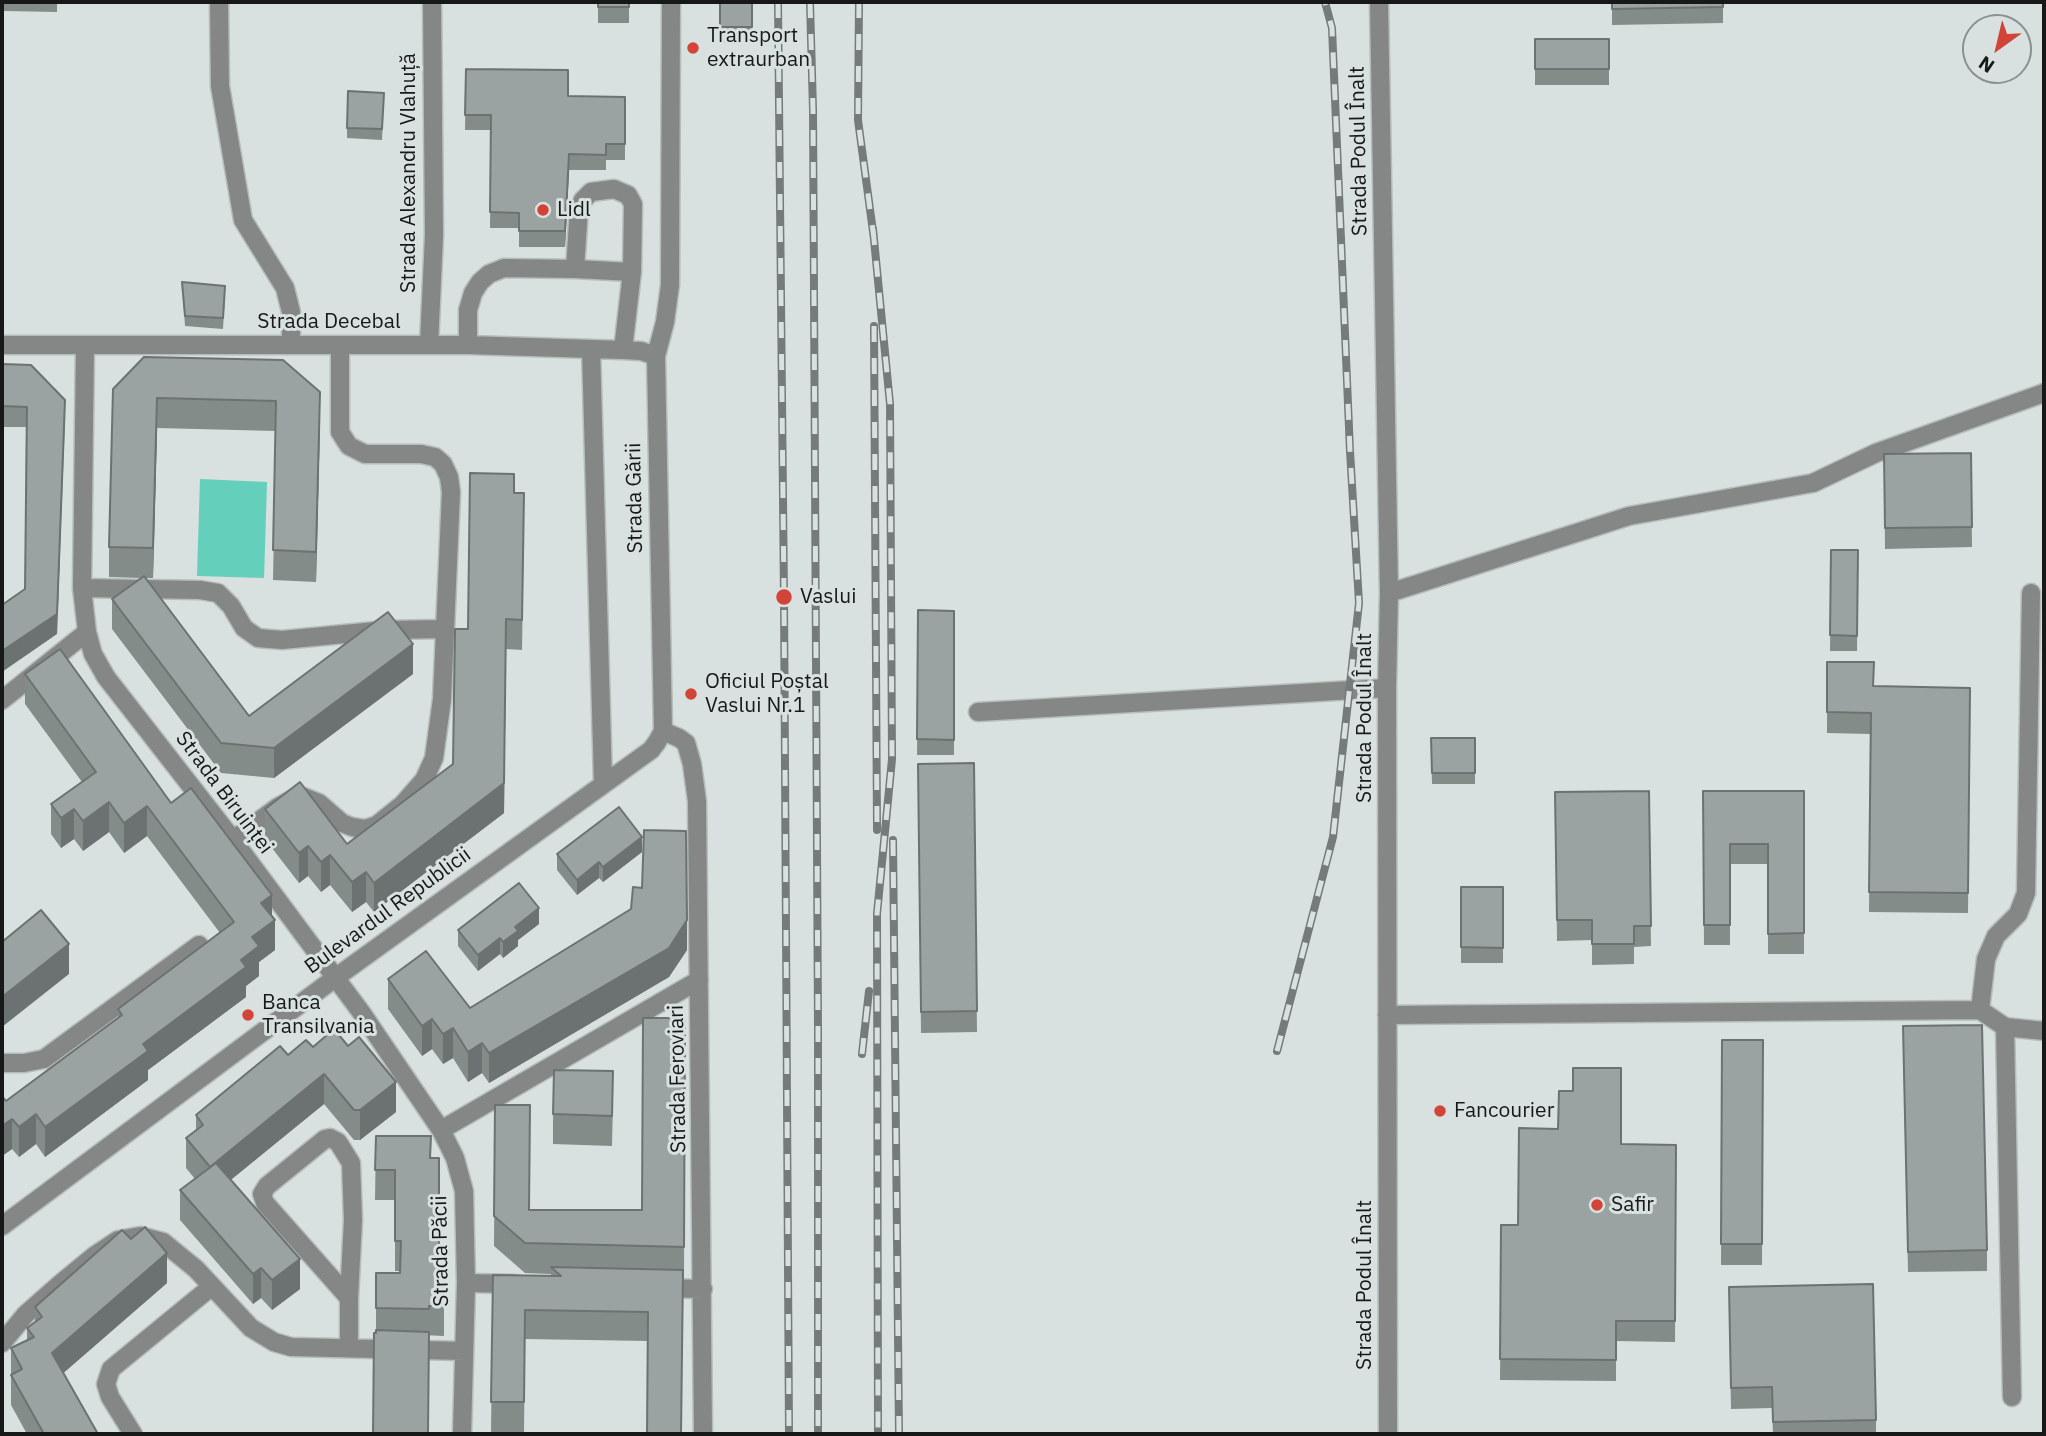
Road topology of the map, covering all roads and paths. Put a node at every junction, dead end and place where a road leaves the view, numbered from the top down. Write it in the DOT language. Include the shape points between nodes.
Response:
graph roads {
  1 [pos="219,2"];
  2 [pos="432,2"];
  3 [pos="671,2"];
  4 [pos="1379,2"];
  5 [pos="575,269"];
  6 [pos="632,272"];
  7 [pos="2,345"];
  8 [pos="291,345"];
  9 [pos="340,345"];
  10 [pos="429,345"];
  11 [pos="468,345"];
  12 [pos="85,346"];
  13 [pos="591,349"];
  14 [pos="623,350"];
  15 [pos="656,356"];
  16 [pos="2044,393"];
  17 [pos="82,587"];
  18 [pos="1389,593"];
  19 [pos="2031,593"];
  20 [pos="444,629"];
  21 [pos="87,632"];
  22 [pos="1387,688"];
  23 [pos="2,700"];
  24 [pos="978,712"];
  25 [pos="663,731"];
  26 [pos="603,783"];
  27 [pos="233,840"];
  28 [pos="199,945"];
  29 [pos="335,978"];
  30 [pos="699,979"];
  31 [pos="1980,1010"];
  32 [pos="1387,1015"];
  33 [pos="2005,1027"];
  34 [pos="2044,1031"];
  35 [pos="2,1063"];
  36 [pos="441,1130"];
  37 [pos="2,1226"];
  38 [pos="466,1283"];
  39 [pos="536,1285"];
  40 [pos="211,1287"];
  41 [pos="648,1288"];
  42 [pos="703,1289"];
  43 [pos="349,1298"];
  44 [pos="2,1343"];
  45 [pos="349,1348"];
  46 [pos="464,1351"];
  47 [pos="2012,1397"];
  48 [pos="133,1434"];
  49 [pos="462,1434"];
  50 [pos="704,1434"];
  51 [pos="1388,1434"];
  1 -- 8 [label="street" via="220,86 243,220 285,288"];
  2 -- 10 [label="street, Strada Alexandru Vlahuță"];
  3 -- 15 [label="street, Strada Gării" via="670,285"];
  4 -- 18 [label="street, Strada Podul Înalt"];
  5 -- 6 [label="street"];
  5 -- 6 [label="street" via="579,208 591,192 614,189 628,195 633,204"];
  5 -- 11 [label="street" via="504,268 489,274 473,293"];
  6 -- 14 [label="street"];
  7 -- 12 [label="street, Strada Decebal"];
  8 -- 9 [label="street, Strada Decebal"];
  8 -- 12 [label="street, Strada Decebal"];
  9 -- 10 [label="street, Strada Decebal"];
  9 -- 20 [label="street" via="340,432 349,446 365,454 435,457 449,477"];
  10 -- 11 [label="street, Strada Decebal"];
  11 -- 13 [label="street, Strada Decebal"];
  12 -- 17 [label="street, Strada Biruinței"];
  13 -- 14 [label="street, Strada Decebal"];
  13 -- 26 [label="street, Strada Gării"];
  14 -- 15 [label="street, Strada Decebal"];
  15 -- 25 [label="street, Strada Gării"];
  16 -- 18 [label="street" via="1876,453 1812,483 1629,516"];
  17 -- 20 [label="street" via="218,593 244,628 258,638"];
  17 -- 21 [label="street, Strada Biruinței"];
  18 -- 22 [label="street, Strada Podul Înalt"];
  19 -- 31 [label="street" via="2026,892 2018,914 1996,936 1986,959"];
  20 -- 27 [label="street" via="434,758 424,780 403,804 365,829 342,823 319,803 304,797 293,799"];
  21 -- 23 [label="street"];
  21 -- 27 [label="street, Strada Biruinței" via="106,677"];
  22 -- 24 [label="street"];
  22 -- 32 [label="street, Strada Podul Înalt"];
  25 -- 26 [label="street, Bulevardul Republicii" via="651,750"];
  25 -- 30 [label="street" via="686,743 695,782"];
  26 -- 29 [label="street, Bulevardul Republicii"];
  27 -- 29 [label="street, Strada Biruinței"];
  28 -- 35 [label="street" via="44,1059"];
  29 -- 36 [label="street, Strada Păcii"];
  29 -- 37 [label="street, Bulevardul Republicii"];
  30 -- 36 [label="street, Strada Feroviari"];
  30 -- 42 [label="street, Strada Feroviari"];
  31 -- 32 [label="street"];
  31 -- 33 [label="street"];
  32 -- 51 [label="street, Strada Podul Înalt"];
  33 -- 34 [label="street"];
  33 -- 47 [label="street"];
  36 -- 38 [label="street, Strada Păcii" via="464,1191"];
  38 -- 39 [label="street"];
  38 -- 46 [label="street, Strada Păcii"];
  40 -- 44 [label="street" via="163,1242 140,1236 118,1240 26,1314"];
  40 -- 45 [label="street" via="251,1328 274,1342 291,1347"];
  40 -- 48 [label="street" via="111,1369 106,1384 110,1397"];
  41 -- 42 [label="street"];
  42 -- 50 [label="street, Strada Feroviari"];
  43 -- 43 [label="street" via="262,1194 330,1138 338,1142 351,1163"];
  43 -- 45 [label="street"];
  45 -- 46 [label="street"];
  46 -- 49 [label="street, Strada Păcii"];
}
